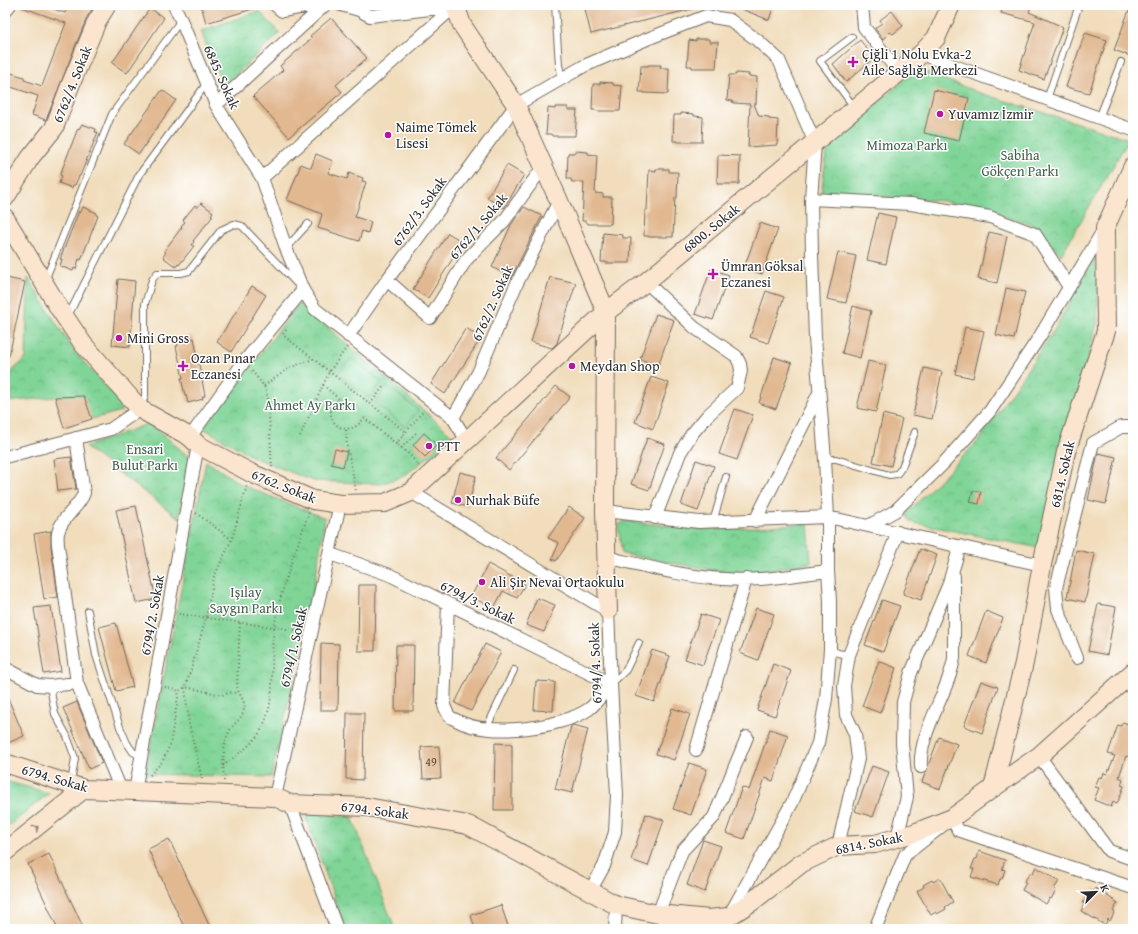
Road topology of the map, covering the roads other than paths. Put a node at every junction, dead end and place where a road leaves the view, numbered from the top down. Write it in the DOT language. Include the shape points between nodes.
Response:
graph roads {
  1 [pos="10,5"];
  2 [pos="107,5"];
  3 [pos="174,5"];
  4 [pos="275,5"];
  5 [pos="315,5"];
  6 [pos="325,5"];
  7 [pos="456,5"];
  8 [pos="555,5"];
  9 [pos="862,5"];
  10 [pos="951,5"];
  11 [pos="1080,5"];
  12 [pos="345,6"];
  13 [pos="5,11"];
  14 [pos="181,20"];
  15 [pos="852,37"];
  16 [pos="921,54"];
  17 [pos="1120,62"];
  18 [pos="899,73"];
  19 [pos="562,78"];
  20 [pos="207,83"];
  21 [pos="1047,99"];
  22 [pos="216,105"];
  23 [pos="516,105"];
  24 [pos="855,108"];
  25 [pos="1099,118"];
  26 [pos="1133,130"];
  27 [pos="815,143"];
  28 [pos="30,158"];
  29 [pos="1133,166"];
  30 [pos="543,167"];
  31 [pos="5,173"];
  32 [pos="262,178"];
  33 [pos="5,198"];
  34 [pos="811,199"];
  35 [pos="559,201"];
  36 [pos="308,224"];
  37 [pos="7,228"];
  38 [pos="1105,228"];
  39 [pos="286,248"];
  40 [pos="387,280"];
  41 [pos="646,282"];
  42 [pos="44,283"];
  43 [pos="1069,287"];
  44 [pos="303,290"];
  45 [pos="606,312"];
  46 [pos="66,319"];
  47 [pos="350,338"];
  48 [pos="819,394"];
  49 [pos="140,409"];
  50 [pos="453,418"];
  51 [pos="1133,427"];
  52 [pos="915,432"];
  53 [pos="76,438"];
  54 [pos="194,441"];
  55 [pos="467,441"];
  56 [pos="5,457"];
  57 [pos="825,459"];
  58 [pos="726,477"];
  59 [pos="411,492"];
  60 [pos="340,504"];
  61 [pos="605,511"];
  62 [pos="828,517"];
  63 [pos="655,518"];
  64 [pos="755,521"];
  65 [pos="713,522"];
  66 [pos="868,526"];
  67 [pos="898,532"];
  68 [pos="960,546"];
  69 [pos="330,554"];
  70 [pos="606,557"];
  71 [pos="954,565"];
  72 [pos="1042,565"];
  73 [pos="828,571"];
  74 [pos="746,579"];
  75 [pos="448,604"];
  76 [pos="88,611"];
  77 [pos="608,611"];
  78 [pos="639,643"];
  79 [pos="830,649"];
  80 [pos="849,655"];
  81 [pos="1077,658"];
  82 [pos="5,668"];
  83 [pos="514,670"];
  84 [pos="1132,675"];
  85 [pos="77,683"];
  86 [pos="611,684"];
  87 [pos="50,686"];
  88 [pos="486,728"];
  89 [pos="747,737"];
  90 [pos="696,750"];
  91 [pos="141,756"];
  92 [pos="1039,756"];
  93 [pos="5,763"];
  94 [pos="921,766"];
  95 [pos="77,787"];
  96 [pos="993,788"];
  97 [pos="128,790"];
  98 [pos="283,800"];
  99 [pos="952,818"];
  100 [pos="897,838"];
  101 [pos="838,846"];
  102 [pos="1109,851"];
  103 [pos="5,852"];
  104 [pos="1133,859"];
  105 [pos="1133,867"];
  106 [pos="1133,888"];
  107 [pos="590,891"];
  108 [pos="616,905"];
  109 [pos="658,914"];
  110 [pos="728,917"];
  111 [pos="337,929"];
  112 [pos="615,929"];
  113 [pos="875,929"];
  1 -- 13 [label="street"];
  2 -- 28 [label="street, 6762/4. Sokak" via="97,21 54,128"];
  3 -- 14 [label="street, 6845. Sokak"];
  4 -- 5 [label="street" via="282,11"];
  6 -- 22 [label="street"];
  7 -- 12 [label="street" via="370,16"];
  7 -- 23 [label="street" via="462,25"];
  7 -- 32 [label="street"];
  8 -- 19 [label="lane"];
  9 -- 18 [label="street" via="864,27"];
  10 -- 16 [label="street, 6800. Sokak" via="936,38"];
  11 -- 21 [label="lane"];
  14 -- 20 [label="street, 6845. Sokak"];
  14 -- 42 [label="lane" via="112,114"];
  15 -- 24 [label="lane" via="820,61"];
  16 -- 18 [label="street, 6800. Sokak"];
  16 -- 21 [label="street"];
  17 -- 25 [label="lane"];
  18 -- 24 [label="street, 6800. Sokak"];
  19 -- 23 [label="street"];
  19 -- 27 [label="street" via="584,66 706,16 730,20 778,60"];
  20 -- 22 [label="street, 6845. Sokak"];
  20 -- 46 [label="lane" via="139,175"];
  21 -- 25 [label="street"];
  22 -- 32 [label="street, 6845. Sokak"];
  23 -- 30 [label="street"];
  23 -- 40 [label="street, 6762/3. Sokak"];
  24 -- 27 [label="street, 6800. Sokak"];
  25 -- 26 [label="street"];
  27 -- 34 [label="street"];
  27 -- 41 [label="street, 6800. Sokak"];
  28 -- 31 [label="street, 6762/4. Sokak"];
  28 -- 33 [label="street, 6762/4. Sokak"];
  29 -- 38 [label="street, 6814. Sokak"];
  30 -- 35 [label="street"];
  30 -- 40 [label="street, 6762/1. Sokak" via="505,220 466,260 430,318"];
  32 -- 39 [label="street, 6845. Sokak"];
  34 -- 43 [label="street" via="911,204 990,217 1035,234"];
  34 -- 48 [label="street"];
  35 -- 45 [label="street"];
  35 -- 50 [label="street, 6762/2. Sokak" via="516,283 478,373"];
  36 -- 39 [label="lane"];
  37 -- 42 [label="street, 6762. Sokak"];
  38 -- 43 [label="street"];
  38 -- 72 [label="street, 6814. Sokak" via="1106,331 1066,452"];
  39 -- 44 [label="street, 6845. Sokak"];
  40 -- 47 [label="street, 6762/3. Sokak"];
  41 -- 45 [label="street, 6800. Sokak"];
  41 -- 63 [label="street" via="694,328 736,356 741,371 737,388 691,435 680,453"];
  42 -- 46 [label="street, 6762. Sokak"];
  43 -- 66 [label="street" via="990,411 943,464 895,510"];
  44 -- 47 [label="street, 6845. Sokak" via="316,309"];
  44 -- 49 [label="lane" via="242,226 234,224 220,230 189,271 157,273 152,280 145,304 145,396"];
  44 -- 54 [label="street" via="243,363"];
  45 -- 55 [label="street, 6762. Sokak"];
  45 -- 61 [label="street"];
  46 -- 49 [label="street, 6762. Sokak" via="83,344"];
  47 -- 50 [label="street, 6845. Sokak"];
  48 -- 57 [label="street"];
  48 -- 64 [label="street"];
  49 -- 53 [label="street" via="111,429"];
  49 -- 54 [label="street, 6762. Sokak"];
  50 -- 55 [label="street"];
  51 -- 81 [label="street" via="1121,427 1093,443 1056,588 1058,609"];
  52 -- 57 [label="lane" via="897,474 889,475 836,459"];
  53 -- 56 [label="street"];
  53 -- 85 [label="street" via="84,493 82,500 65,519 58,532"];
  54 -- 60 [label="street, 6762. Sokak" via="251,473 313,500"];
  54 -- 91 [label="street, 6794/2. Sokak" via="187,506"];
  55 -- 59 [label="street, 6762. Sokak"];
  57 -- 62 [label="street"];
  58 -- 65 [label="lane"];
  59 -- 60 [label="street, 6762. Sokak" via="385,503"];
  59 -- 77 [label="street, 6794/4. Sokak"];
  60 -- 69 [label="street, 6794/1. Sokak"];
  61 -- 63 [label="street"];
  61 -- 70 [label="street"];
  62 -- 64 [label="street"];
  62 -- 66 [label="street"];
  62 -- 73 [label="street"];
  63 -- 65 [label="street"];
  64 -- 65 [label="street"];
  66 -- 67 [label="street"];
  67 -- 68 [label="street"];
  67 -- 80 [label="street"];
  68 -- 71 [label="street"];
  68 -- 72 [label="street"];
  69 -- 75 [label="street, 6794/3. Sokak" via="390,575"];
  69 -- 98 [label="street, 6794/1. Sokak" via="312,633"];
  70 -- 74 [label="street" via="691,576"];
  70 -- 77 [label="street"];
  71 -- 94 [label="street" via="952,672 926,738"];
  71 -- 100 [label="street" via="948,586 911,673 903,702 902,743 907,797"];
  72 -- 96 [label="street, 6814. Sokak" via="1024,663"];
  73 -- 74 [label="street"];
  73 -- 79 [label="street"];
  74 -- 90 [label="street"];
  75 -- 86 [label="street, 6794/3. Sokak"];
  75 -- 88 [label="street" via="444,706 450,717 465,725"];
  76 -- 91 [label="lane" via="96,655 120,727 133,752"];
  77 -- 86 [label="street, 6794/4. Sokak"];
  78 -- 86 [label="lane" via="626,670"];
  79 -- 80 [label="lane"];
  79 -- 110 [label="street" via="826,699 818,744 792,802"];
  80 -- 101 [label="street" via="844,686 846,715 855,734 858,759"];
  82 -- 87 [label="street" via="37,685"];
  83 -- 88 [label="lane"];
  84 -- 92 [label="street, 6814. Sokak"];
  85 -- 87 [label="street"];
  85 -- 97 [label="street"];
  86 -- 88 [label="street" via="590,709 573,717 532,728"];
  86 -- 107 [label="street, 6794/4. Sokak" via="617,795 615,832 604,866"];
  87 -- 95 [label="lane" via="55,714 75,758"];
  89 -- 109 [label="street" via="714,817 682,851"];
  91 -- 97 [label="street, 6794/2. Sokak"];
  92 -- 96 [label="street, 6814. Sokak"];
  92 -- 102 [label="street"];
  93 -- 95 [label="street, 6794. Sokak"];
  95 -- 97 [label="street, 6794. Sokak"];
  103 -- 95 [label="street, one-way"];
  96 -- 99 [label="street, 6814. Sokak"];
  97 -- 98 [label="street, 6794. Sokak"];
  98 -- 107 [label="street, 6794. Sokak" via="367,807 468,825"];
  98 -- 111 [label="street"];
  99 -- 100 [label="street, 6814. Sokak"];
  99 -- 106 [label="street" via="958,830"];
  99 -- 113 [label="street" via="905,855"];
  100 -- 101 [label="street, 6814. Sokak" via="875,844"];
  101 -- 110 [label="street, 6814. Sokak" via="802,863"];
  102 -- 104 [label="street"];
  102 -- 105 [label="street"];
  107 -- 108 [label="street, 6794. Sokak"];
  108 -- 109 [label="street, 6794. Sokak"];
  108 -- 112 [label="street"];
  109 -- 110 [label="street, 6794. Sokak"];
}
